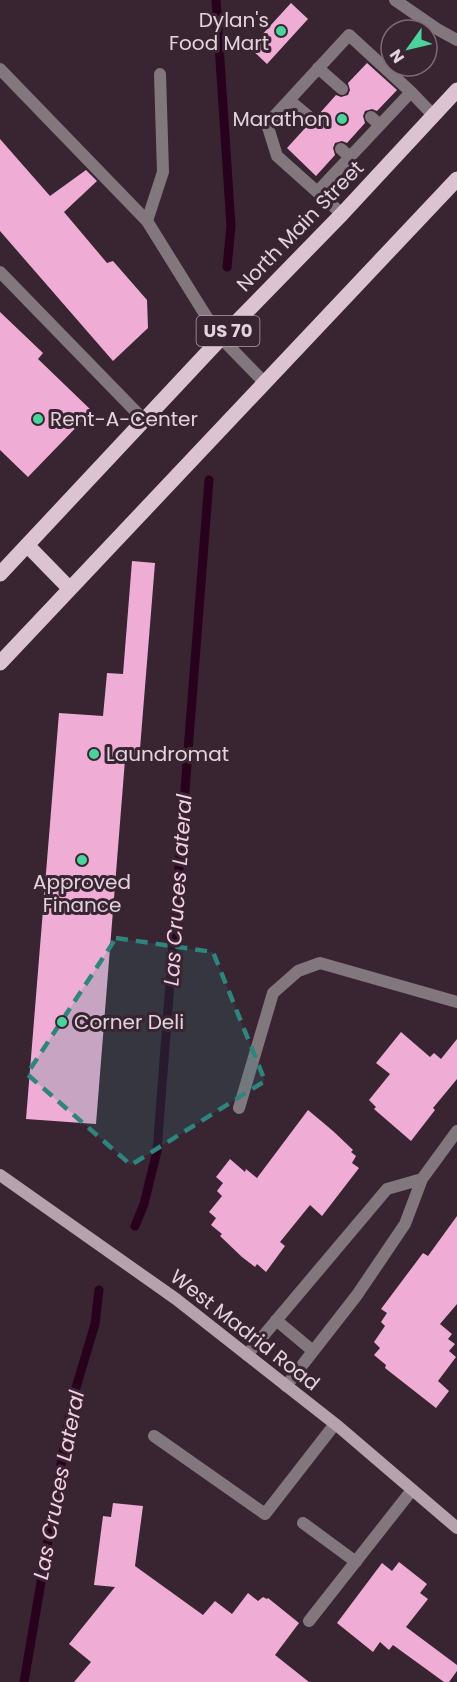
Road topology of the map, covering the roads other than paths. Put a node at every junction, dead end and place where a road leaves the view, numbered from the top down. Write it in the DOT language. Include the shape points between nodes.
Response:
graph roads {
  1 [pos="395,0"];
  2 [pos="457,40"];
  3 [pos="318,68"];
  4 [pos="0,69"];
  5 [pos="160,74"];
  6 [pos="342,89"];
  7 [pos="457,90"];
  8 [pos="411,92"];
  9 [pos="289,100"];
  10 [pos="433,115"];
  11 [pos="313,120"];
  12 [pos="457,179"];
  13 [pos="316,192"];
  14 [pos="342,214"];
  15 [pos="147,221"];
  16 [pos="0,272"];
  17 [pos="221,338"];
  18 [pos="265,383"];
  19 [pos="144,420"];
  20 [pos="27,545"];
  21 [pos="0,574"];
  22 [pos="70,588"];
  23 [pos="0,663"];
  24 [pos="457,1002"];
  25 [pos="239,1108"];
  26 [pos="457,1131"];
  27 [pos="0,1175"];
  28 [pos="422,1179"];
  29 [pos="276,1320"];
  30 [pos="313,1351"];
  31 [pos="247,1355"];
  32 [pos="286,1386"];
  33 [pos="335,1424"];
  34 [pos="154,1436"];
  35 [pos="412,1490"];
  36 [pos="303,1523"];
  37 [pos="457,1528"];
  38 [pos="356,1562"];
  39 [pos="309,1621"];
  1 -- 2 [label="lane"];
  3 -- 6 [label="lane"];
  3 -- 8 [label="lane" via="349,35"];
  3 -- 9 [label="lane"];
  4 -- 15 [label="lane"];
  5 -- 15 [label="lane" via="163,172"];
  7 -- 10 [label="main road, North Main Street / US 70"];
  8 -- 10 [label="lane"];
  8 -- 13 [label="lane" via="375,121"];
  9 -- 11 [label="lane"];
  9 -- 13 [label="lane" via="267,124 273,145 277,156"];
  10 -- 14 [label="main road, North Main Street / US 70"];
  12 -- 18 [label="main road"];
  13 -- 14 [label="lane"];
  14 -- 17 [label="main road, North Main Street / US 70"];
  15 -- 17 [label="lane"];
  16 -- 19 [label="lane"];
  17 -- 18 [label="lane"];
  17 -- 19 [label="main road, North Main Street / US 70"];
  18 -- 22 [label="main road"];
  19 -- 20 [label="main road, North Main Street / US 70"];
  20 -- 21 [label="main road, North Main Street / US 70"];
  20 -- 22 [label="main road"];
  22 -- 23 [label="main road"];
  24 -- 25 [label="lane" via="320,963 298,971 273,993"];
  26 -- 28 [label="lane"];
  27 -- 31 [label="street, West Madrid Road" via="176,1299"];
  28 -- 29 [label="lane" via="387,1189"];
  28 -- 30 [label="lane" via="405,1224"];
  29 -- 30 [label="lane"];
  29 -- 31 [label="lane"];
  30 -- 32 [label="lane"];
  31 -- 32 [label="street, West Madrid Road"];
  32 -- 33 [label="street, West Madrid Road"];
  33 -- 34 [label="lane" via="265,1514"];
  33 -- 35 [label="street, West Madrid Road"];
  35 -- 37 [label="street, West Madrid Road"];
  35 -- 38 [label="lane"];
  36 -- 38 [label="lane"];
  38 -- 39 [label="lane"];
}
